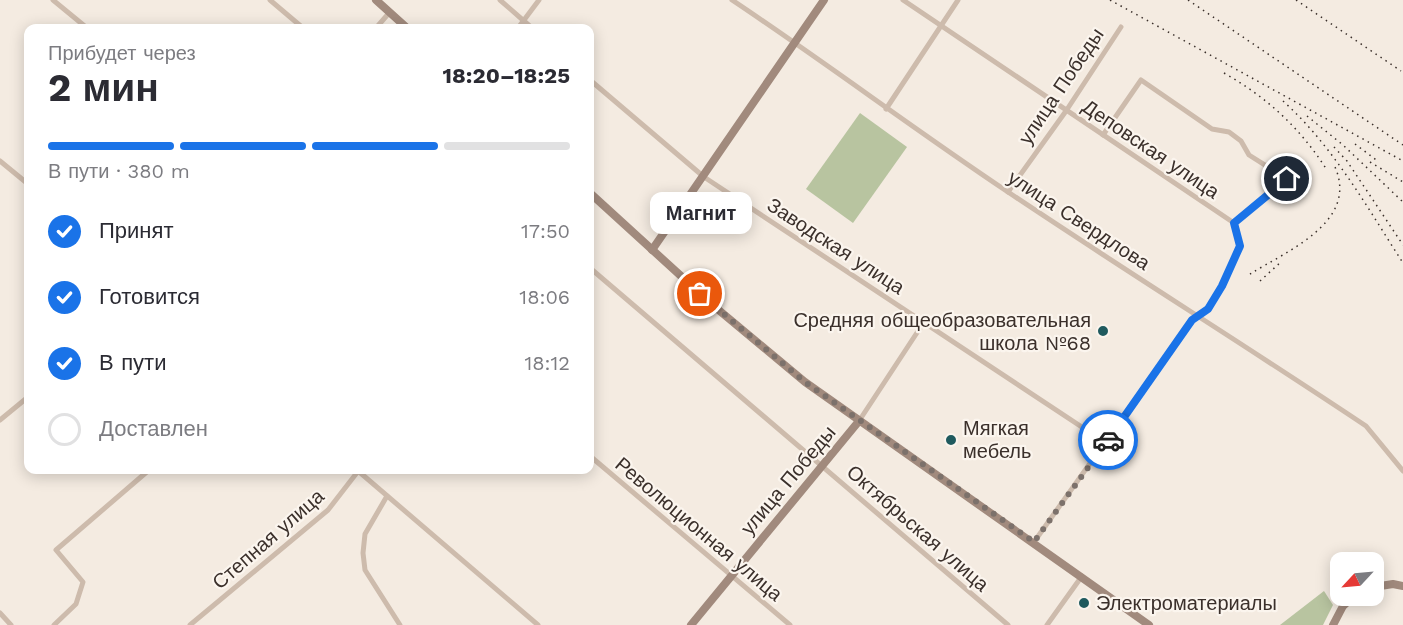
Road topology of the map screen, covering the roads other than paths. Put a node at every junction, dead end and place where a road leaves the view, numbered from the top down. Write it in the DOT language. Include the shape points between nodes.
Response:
graph roads {
  1 [pos="53,0"];
  2 [pos="270,0"];
  3 [pos="376,0"];
  4 [pos="500,0"];
  5 [pos="539,0"];
  6 [pos="732,0"];
  7 [pos="824,0"];
  8 [pos="903,0"];
  9 [pos="958,0"];
  10 [pos="389,13"];
  11 [pos="524,21"];
  12 [pos="82,24"];
  13 [pos="298,24"];
  14 [pos="379,24"];
  15 [pos="402,24"];
  16 [pos="521,24"];
  17 [pos="527,24"];
  18 [pos="942,25"];
  19 [pos="1121,27"];
  20 [pos="795,42"];
  21 [pos="594,83"];
  22 [pos="886,109"];
  23 [pos="1066,111"];
  24 [pos="1103,135"];
  25 [pos="0,161"];
  26 [pos="704,177"];
  27 [pos="24,181"];
  28 [pos="1008,192"];
  29 [pos="594,201"];
  30 [pos="1234,223"];
  31 [pos="652,250"];
  32 [pos="594,271"];
  33 [pos="1198,316"];
  34 [pos="924,322"];
  35 [pos="24,400"];
  36 [pos="0,420"];
  37 [pos="859,421"];
  38 [pos="1106,443"];
  39 [pos="594,459"];
  40 [pos="822,466"];
  41 [pos="1403,471"];
  42 [pos="144,474"];
  43 [pos="355,474"];
  44 [pos="362,474"];
  45 [pos="387,496"];
  46 [pos="1034,542"];
  47 [pos="730,576"];
  48 [pos="1082,576"];
  49 [pos="1384,585"];
  50 [pos="1403,586"];
  51 [pos="1343,606"];
  52 [pos="0,613"];
  53 [pos="396,624"];
  54 [pos="11,625"];
  55 [pos="54,625"];
  56 [pos="190,625"];
  57 [pos="538,625"];
  58 [pos="691,625"];
  59 [pos="790,625"];
  60 [pos="1008,625"];
  61 [pos="1047,625"];
  62 [pos="1149,625"];
  63 [pos="1333,625"];
  1 -- 12 [label="street"];
  2 -- 13 [label="street"];
  3 -- 10 [label="street"];
  4 -- 11 [label="street"];
  5 -- 11 [label="street"];
  6 -- 20 [label="street, улица Свердлова"];
  7 -- 20 [label="street"];
  8 -- 18 [label="street, Деповская улица"];
  9 -- 18 [label="street"];
  10 -- 14 [label="street"];
  10 -- 15 [label="street"];
  11 -- 16 [label="street"];
  11 -- 17 [label="street"];
  18 -- 22 [label="street"];
  18 -- 23 [label="street, Деповская улица"];
  19 -- 23 [label="street, улица Победы"];
  20 -- 22 [label="street, улица Свердлова"];
  20 -- 26 [label="street"];
  21 -- 26 [label="street, Заводская улица"];
  22 -- 28 [label="street, улица Свердлова"];
  23 -- 24 [label="street, Деповская улица"];
  23 -- 28 [label="street, улица Победы"];
  24 -- 30 [label="street, Деповская улица"];
  24 -- 30 [label="street" via="1141,80 1212,129 1229,132 1241,141 1249,155 1287,179"];
  25 -- 27 [label="street"];
  26 -- 31 [label="street"];
  26 -- 34 [label="street, Заводская улица"];
  28 -- 33 [label="street, улица Свердлова"];
  29 -- 31 [label="street"];
  30 -- 33 [label="street" via="1240,246 1222,286 1208,309"];
  31 -- 37 [label="street" via="805,382"];
  32 -- 40 [label="street, Октябрьская улица"];
  33 -- 38 [label="street"];
  33 -- 41 [label="street, улица Свердлова" via="1366,426"];
  34 -- 37 [label="street, улица Победы"];
  34 -- 38 [label="street, Заводская улица"];
  35 -- 36 [label="street"];
  37 -- 40 [label="street, улица Победы"];
  37 -- 46 [label="street"];
  38 -- 46 [label="street"];
  39 -- 47 [label="street, Революционная улица"];
  40 -- 47 [label="street, улица Победы"];
  40 -- 60 [label="street, Октябрьская улица"];
  42 -- 55 [label="street" via="56,550 82,582 76,604"];
  43 -- 56 [label="street, Степная улица" via="328,510"];
  44 -- 45 [label="street"];
  45 -- 53 [label="street" via="365,534 363,553 365,570"];
  45 -- 57 [label="street"];
  46 -- 48 [label="street"];
  47 -- 58 [label="street, улица Победы"];
  47 -- 59 [label="street, Революционная улица"];
  48 -- 61 [label="street"];
  48 -- 62 [label="street"];
  49 -- 50 [label="street"];
  51 -- 63 [label="street"];
  52 -- 54 [label="street"];
}
